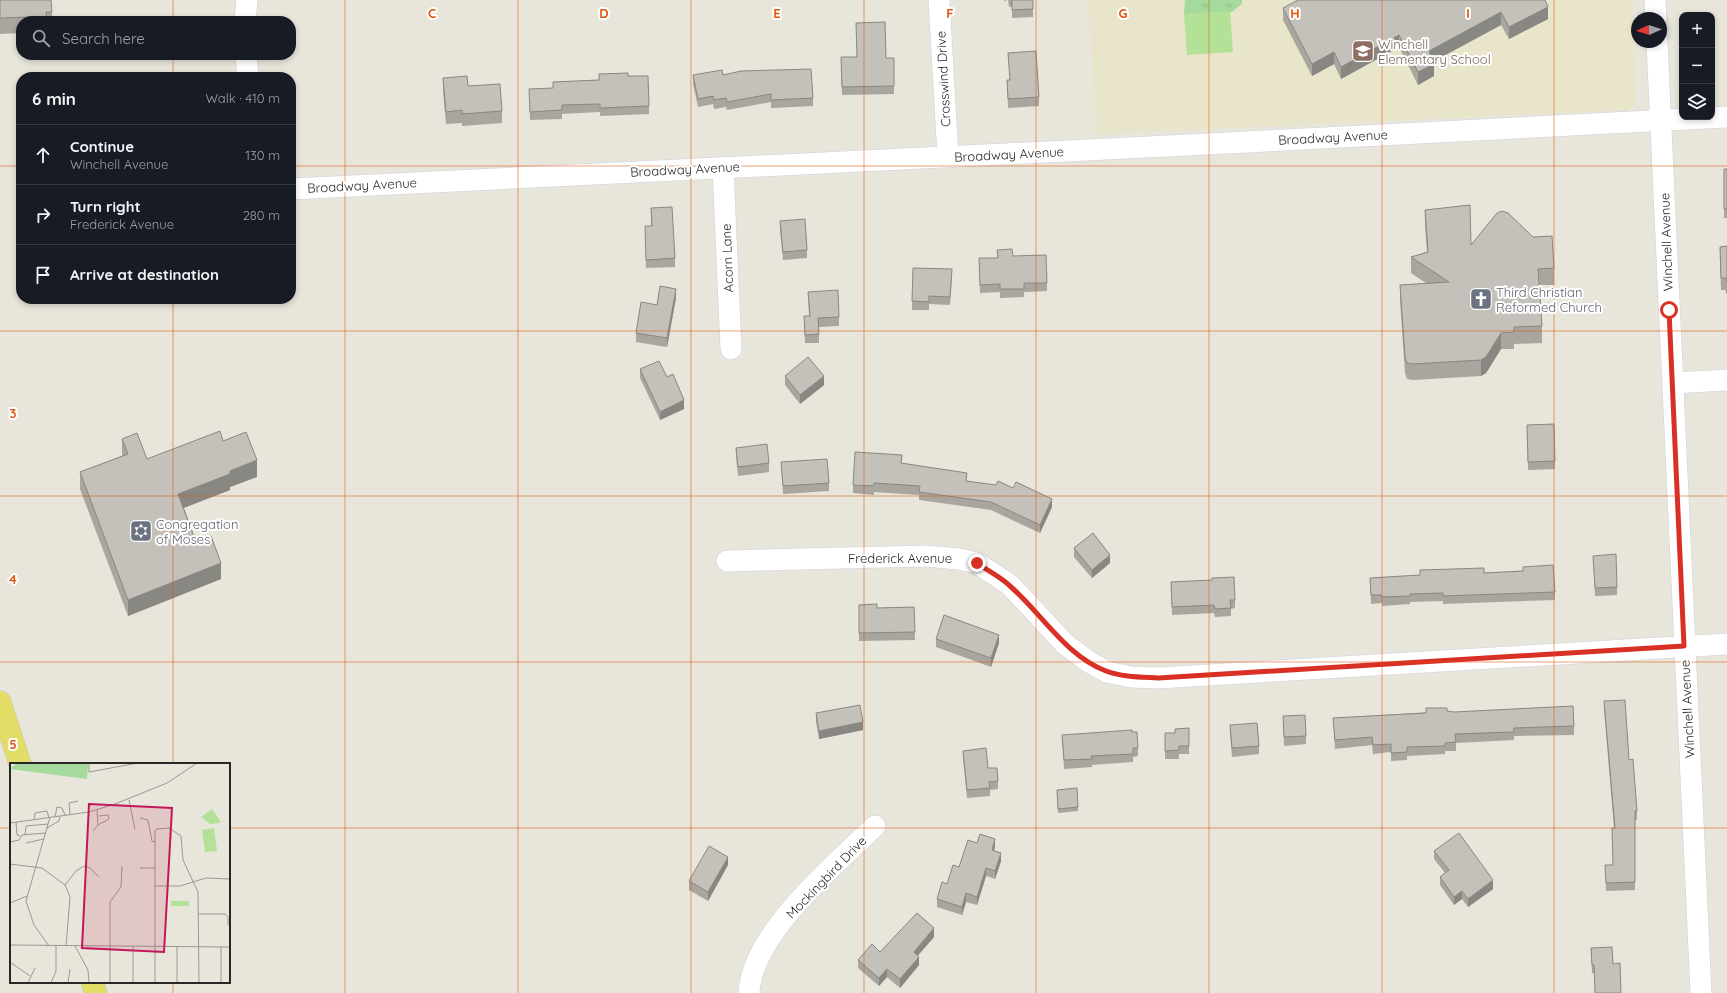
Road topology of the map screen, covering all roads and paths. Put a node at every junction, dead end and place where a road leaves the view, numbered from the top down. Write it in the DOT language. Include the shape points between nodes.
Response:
graph roads {
  1 [pos="247,0"];
  2 [pos="939,0"];
  3 [pos="1655,0"];
  4 [pos="1656,12"];
  5 [pos="245,16"];
  6 [pos="1657,48"];
  7 [pos="246,60"];
  8 [pos="248,72"];
  9 [pos="1727,117"];
  10 [pos="1660,120"];
  11 [pos="948,157"];
  12 [pos="723,168"];
  13 [pos="296,189"];
  14 [pos="731,349"];
  15 [pos="1727,380"];
  16 [pos="1672,383"];
  17 [pos="727,561"];
  18 [pos="1727,644"];
  19 [pos="1684,646"];
  20 [pos="0,702"];
  21 [pos="20,763"];
  22 [pos="875,826"];
  23 [pos="92,983"];
  24 [pos="96,993"];
  25 [pos="749,993"];
  26 [pos="1701,993"];
  1 -- 5 [label="street"];
  2 -- 11 [label="street, Crosswind Drive"];
  3 -- 4 [label="street"];
  6 -- 10 [label="street, Winchell Avenue"];
  7 -- 8 [label="street"];
  9 -- 10 [label="street, Broadway Avenue"];
  10 -- 11 [label="street, Broadway Avenue"];
  10 -- 16 [label="street, Winchell Avenue"];
  11 -- 12 [label="street, Broadway Avenue"];
  12 -- 13 [label="street, Broadway Avenue"];
  12 -- 14 [label="street, Acorn Lane"];
  15 -- 16 [label="street"];
  16 -- 19 [label="street, Winchell Avenue"];
  17 -- 19 [label="street, Frederick Avenue" via="926,556 959,558 977,563 1010,585 1065,644 1089,662 1107,672 1131,677 1158,678"];
  18 -- 19 [label="street, Frederick Avenue"];
  19 -- 26 [label="street, Winchell Avenue"];
  20 -- 21 [label="main road"];
  22 -- 25 [label="street, Mockingbird Drive" via="797,903 766,944 752,973"];
  23 -- 24 [label="main road"];
}
